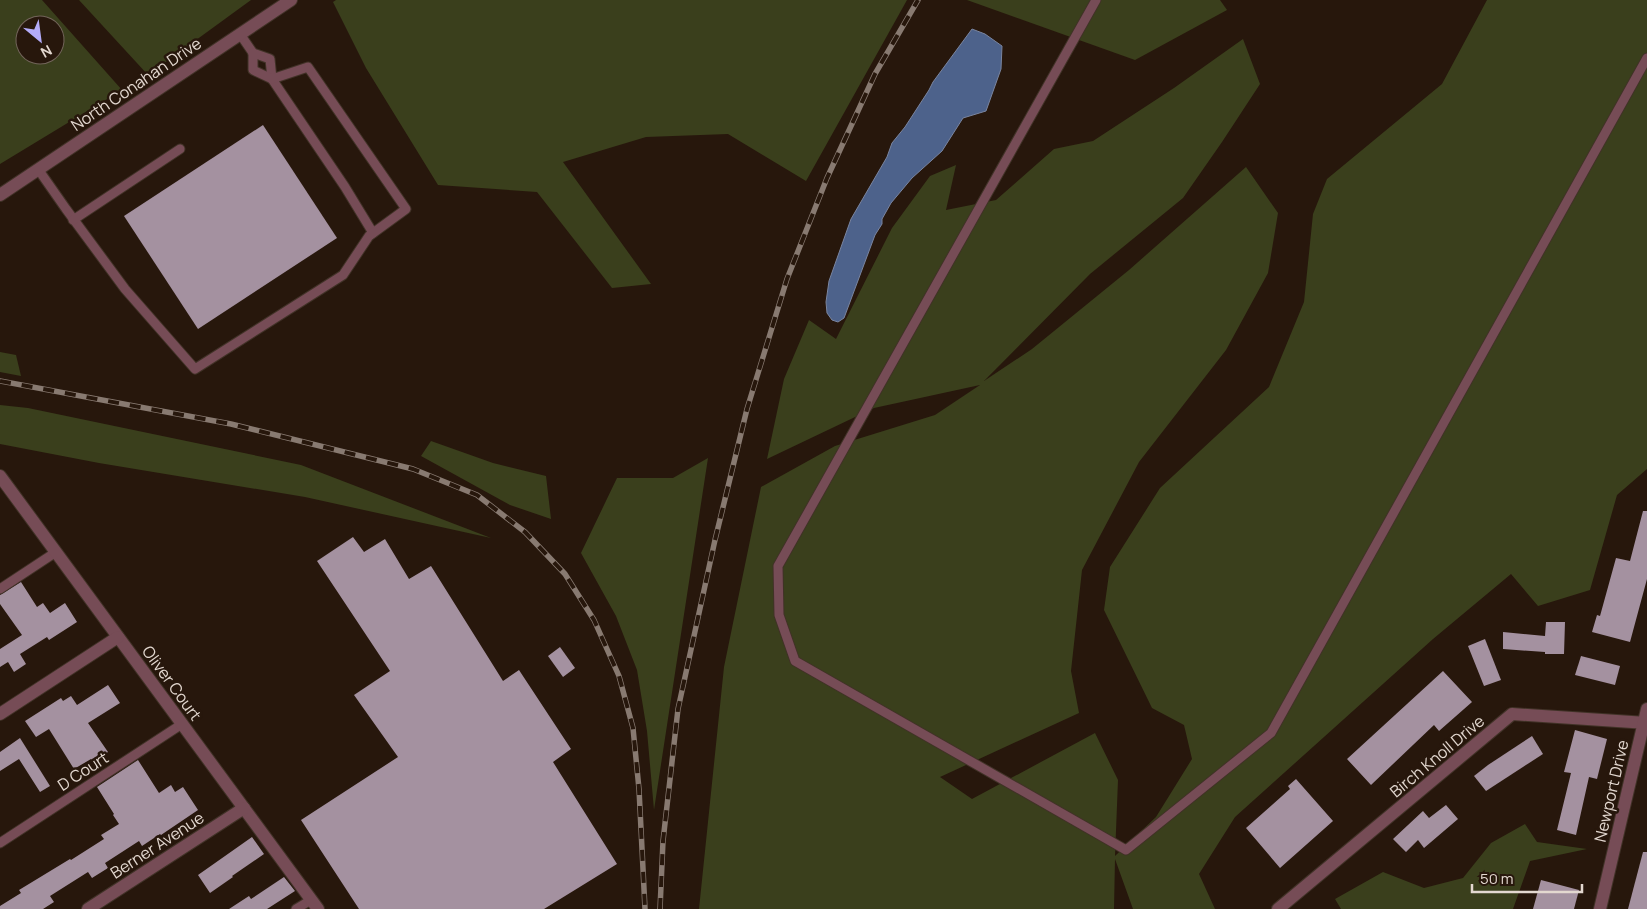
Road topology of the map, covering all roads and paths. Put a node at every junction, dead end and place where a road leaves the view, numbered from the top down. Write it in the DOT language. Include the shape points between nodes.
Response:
graph roads {
  1 [pos="291,0"];
  2 [pos="1096,0"];
  3 [pos="240,34"];
  4 [pos="253,52"];
  5 [pos="1647,58"];
  6 [pos="272,79"];
  7 [pos="180,149"];
  8 [pos="38,169"];
  9 [pos="0,195"];
  10 [pos="74,220"];
  11 [pos="372,233"];
  12 [pos="0,476"];
  13 [pos="56,552"];
  14 [pos="0,589"];
  15 [pos="118,637"];
  16 [pos="1647,709"];
  17 [pos="0,714"];
  18 [pos="1645,723"];
  19 [pos="182,724"];
  20 [pos="244,808"];
  21 [pos="0,843"];
  22 [pos="314,904"];
  23 [pos="88,909"];
  24 [pos="296,909"];
  25 [pos="1278,909"];
  26 [pos="1600,909"];
  1 -- 3 [label="street, North Conahan Drive"];
  2 -- 5 [label="lane" via="778,566 779,615 795,661 1126,850 1271,733"];
  3 -- 4 [label="lane"];
  3 -- 8 [label="street, North Conahan Drive"];
  4 -- 6 [label="lane" via="270,59"];
  4 -- 6 [label="lane" via="253,70"];
  6 -- 11 [label="lane"];
  6 -- 11 [label="lane" via="308,67 406,209"];
  7 -- 10 [label="lane"];
  8 -- 9 [label="street, North Conahan Drive"];
  8 -- 10 [label="lane"];
  10 -- 11 [label="lane" via="125,289 195,369 343,275"];
  12 -- 13 [label="street, Oliver Court"];
  13 -- 14 [label="lane"];
  13 -- 15 [label="street, Oliver Court"];
  15 -- 17 [label="street"];
  15 -- 19 [label="street, Oliver Court"];
  16 -- 18 [label="street, Newport Drive"];
  18 -- 25 [label="street, Birch Knoll Drive" via="1512,714"];
  18 -- 26 [label="street, Newport Drive"];
  19 -- 20 [label="street, Oliver Court"];
  19 -- 21 [label="lane, D Court"];
  20 -- 22 [label="street, Oliver Court"];
  20 -- 23 [label="street, Berner Avenue"];
  22 -- 24 [label="lane"];
}
